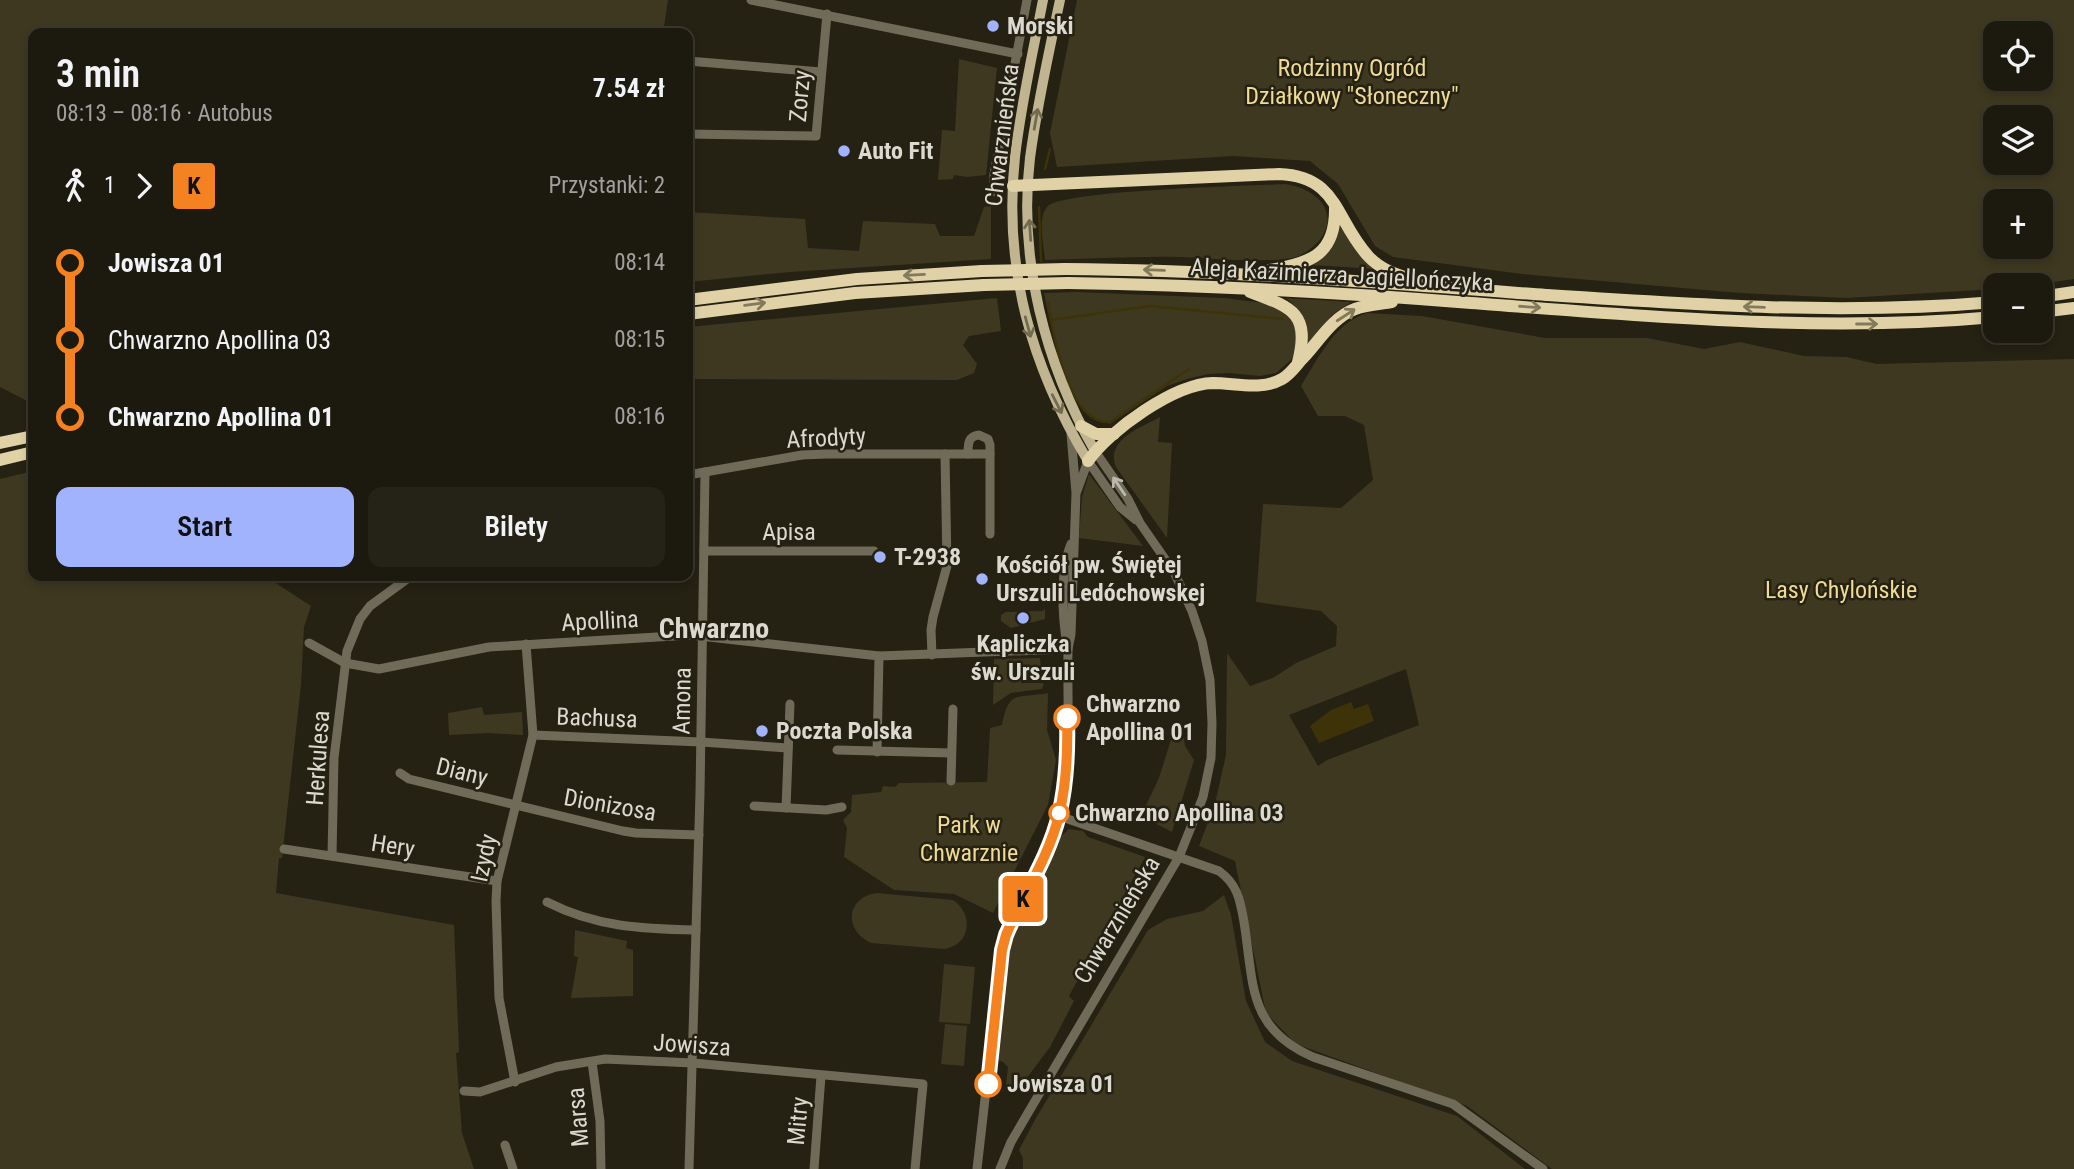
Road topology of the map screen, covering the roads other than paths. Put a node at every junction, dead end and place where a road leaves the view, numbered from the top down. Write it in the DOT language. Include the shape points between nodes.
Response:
graph roads {
  1 [pos="751,0"];
  2 [pos="1027,0"];
  3 [pos="1043,0"];
  4 [pos="1060,0"];
  5 [pos="827,14"];
  6 [pos="1018,54"];
  7 [pos="693,61"];
  8 [pos="821,72"];
  9 [pos="693,134"];
  10 [pos="1013,186"];
  11 [pos="1029,187"];
  12 [pos="993,192"];
  13 [pos="1335,206"];
  14 [pos="1246,274"];
  15 [pos="1430,286"];
  16 [pos="1236,287"];
  17 [pos="2074,292"];
  18 [pos="2053,295"];
  19 [pos="1413,298"];
  20 [pos="693,299"];
  21 [pos="1983,303"];
  22 [pos="2074,308"];
  23 [pos="2053,310"];
  24 [pos="693,313"];
  25 [pos="1983,318"];
  26 [pos="1298,363"];
  27 [pos="1076,430"];
  28 [pos="1114,435"];
  29 [pos="28,437"];
  30 [pos="0,443"];
  31 [pos="28,453"];
  32 [pos="945,454"];
  33 [pos="968,454"];
  34 [pos="990,454"];
  35 [pos="1091,456"];
  36 [pos="0,460"];
  37 [pos="705,472"];
  38 [pos="693,474"];
  39 [pos="1076,493"];
  40 [pos="990,534"];
  41 [pos="704,551"];
  42 [pos="874,551"];
  43 [pos="404,581"];
  44 [pos="702,636"];
  45 [pos="309,643"];
  46 [pos="526,644"];
  47 [pos="1068,649"];
  48 [pos="932,655"];
  49 [pos="878,656"];
  50 [pos="345,663"];
  51 [pos="790,704"];
  52 [pos="953,709"];
  53 [pos="533,735"];
  54 [pos="701,742"];
  55 [pos="788,748"];
  56 [pos="837,750"];
  57 [pos="877,752"];
  58 [pos="951,753"];
  59 [pos="400,773"];
  60 [pos="951,781"];
  61 [pos="516,805"];
  62 [pos="754,806"];
  63 [pos="842,807"];
  64 [pos="786,808"];
  65 [pos="1059,816"];
  66 [pos="699,835"];
  67 [pos="284,849"];
  68 [pos="332,856"];
  69 [pos="1179,857"];
  70 [pos="497,881"];
  71 [pos="547,902"];
  72 [pos="696,930"];
  73 [pos="592,1062"];
  74 [pos="693,1063"];
  75 [pos="821,1076"];
  76 [pos="515,1082"];
  77 [pos="464,1091"];
  78 [pos="505,1145"];
  79 [pos="513,1169"];
  80 [pos="601,1169"];
  81 [pos="689,1169"];
  82 [pos="814,1169"];
  83 [pos="915,1169"];
  84 [pos="977,1169"];
  85 [pos="1000,1169"];
  86 [pos="1543,1169"];
  1 -- 5 [label="street"];
  2 -- 6 [label="street, Chwarznieńska"];
  3 -- 10 [label="main road, Chwarznieńska"];
  11 -- 4 [label="main road, Chwarznieńska, one-way" via="1035,121"];
  5 -- 6 [label="street"];
  5 -- 8 [label="street, Zorzy"];
  6 -- 12 [label="street, Chwarznieńska"];
  7 -- 8 [label="street"];
  8 -- 9 [label="street, Zorzy" via="816,136"];
  10 -- 11 [label="highway"];
  10 -- 27 [label="main road, Chwarznieńska, one-way" via="1014,249 1024,312 1043,374"];
  11 -- 13 [label="highway" via="1292,174 1319,185"];
  27 -- 11 [label="main road, Chwarznieńska, one-way" via="1039,305"];
  13 -- 14 [label="highway" via="1334,229 1316,257"];
  13 -- 15 [label="highway" via="1375,263"];
  14 -- 15 [label="highway, Aleja Kazimierza Jagiellończyka"];
  14 -- 20 [label="highway, Aleja Kazimierza Jagiellończyka, one-way, bridge" via="982,271 833,281"];
  21 -- 15 [label="highway, Aleja Kazimierza Jagiellończyka, one-way" via="1778,308"];
  16 -- 19 [label="highway, Aleja Kazimierza Jagiellończyka"];
  24 -- 16 [label="highway, Aleja Kazimierza Jagiellończyka, one-way, bridge" via="855,293 984,285"];
  16 -- 26 [label="highway" via="1291,310 1303,340"];
  17 -- 18 [label="highway"];
  19 -- 25 [label="highway, Aleja Kazimierza Jagiellończyka, one-way" via="1753,323 1891,324"];
  26 -- 19 [label="highway, one-way" via="1353,309"];
  22 -- 23 [label="highway"];
  26 -- 28 [label="highway" via="1275,383 1188,387 1159,401"];
  27 -- 28 [label="highway"];
  27 -- 35 [label="main road, Chwarznieńska"];
  27 -- 39 [label="street, Chwarznieńska"];
  28 -- 35 [label="highway"];
  29 -- 30 [label="highway"];
  31 -- 36 [label="highway"];
  32 -- 33 [label="street, Afrodyty"];
  32 -- 37 [label="street, Afrodyty" via="825,454"];
  32 -- 48 [label="street" via="947,566 933,617"];
  33 -- 34 [label="street, Afrodyty"];
  33 -- 34 [label="street" via="970,439 979,435 989,440"];
  34 -- 40 [label="street"];
  35 -- 39 [label="street, Chwarznieńska"];
  35 -- 69 [label="street, Chwarznieńska" via="1101,483 1140,523 1181,585 1202,640 1212,723 1208,776"];
  37 -- 38 [label="street, Afrodyty"];
  37 -- 41 [label="street, Amona"];
  39 -- 47 [label="street, Chwarznieńska"];
  41 -- 42 [label="street, Apisa"];
  41 -- 44 [label="street, Amona"];
  43 -- 50 [label="street" via="365,613 351,638"];
  44 -- 46 [label="street, Apollina"];
  44 -- 49 [label="street, Apollina"];
  44 -- 54 [label="street, Amona"];
  45 -- 50 [label="street, Apollina"];
  46 -- 50 [label="street, Apollina" via="379,669"];
  46 -- 53 [label="street, Izydy"];
  47 -- 48 [label="street, Apollina"];
  47 -- 65 [label="street, Chwarznieńska" via="1068,758"];
  48 -- 49 [label="street, Apollina"];
  49 -- 57 [label="street"];
  50 -- 68 [label="street, Herkulesa" via="334,768"];
  51 -- 55 [label="street"];
  52 -- 58 [label="street"];
  53 -- 54 [label="street, Bachusa"];
  53 -- 61 [label="street, Izydy"];
  54 -- 55 [label="street, Bachusa"];
  54 -- 66 [label="street, Amona"];
  55 -- 64 [label="street"];
  56 -- 57 [label="street"];
  57 -- 58 [label="street"];
  58 -- 60 [label="street"];
  59 -- 61 [label="street, Diany"];
  61 -- 66 [label="street, Dionizosa" via="636,833"];
  61 -- 70 [label="street, Izydy"];
  62 -- 64 [label="street"];
  63 -- 64 [label="street"];
  65 -- 69 [label="street"];
  65 -- 84 [label="street, Chwarznieńska" via="1002,950"];
  66 -- 72 [label="street, Amona"];
  67 -- 68 [label="street, Hery"];
  68 -- 70 [label="street, Hery"];
  69 -- 85 [label="street, Chwarznieńska" via="1011,1142"];
  69 -- 86 [label="street" via="1219,871 1236,887 1260,1010 1283,1040 1313,1057 1453,1104"];
  70 -- 76 [label="street, Izydy" via="499,998"];
  71 -- 72 [label="street" via="573,916 628,928"];
  72 -- 74 [label="street, Amona"];
  73 -- 74 [label="street, Jowisza"];
  73 -- 76 [label="street, Jowisza" via="556,1067"];
  73 -- 80 [label="street, Marsa"];
  74 -- 75 [label="street, Jowisza"];
  74 -- 81 [label="street, Amona"];
  75 -- 82 [label="street, Mitry"];
  75 -- 83 [label="street, Jowisza" via="923,1084"];
  76 -- 77 [label="street, Jowisza" via="480,1092"];
  78 -- 79 [label="street"];
}
